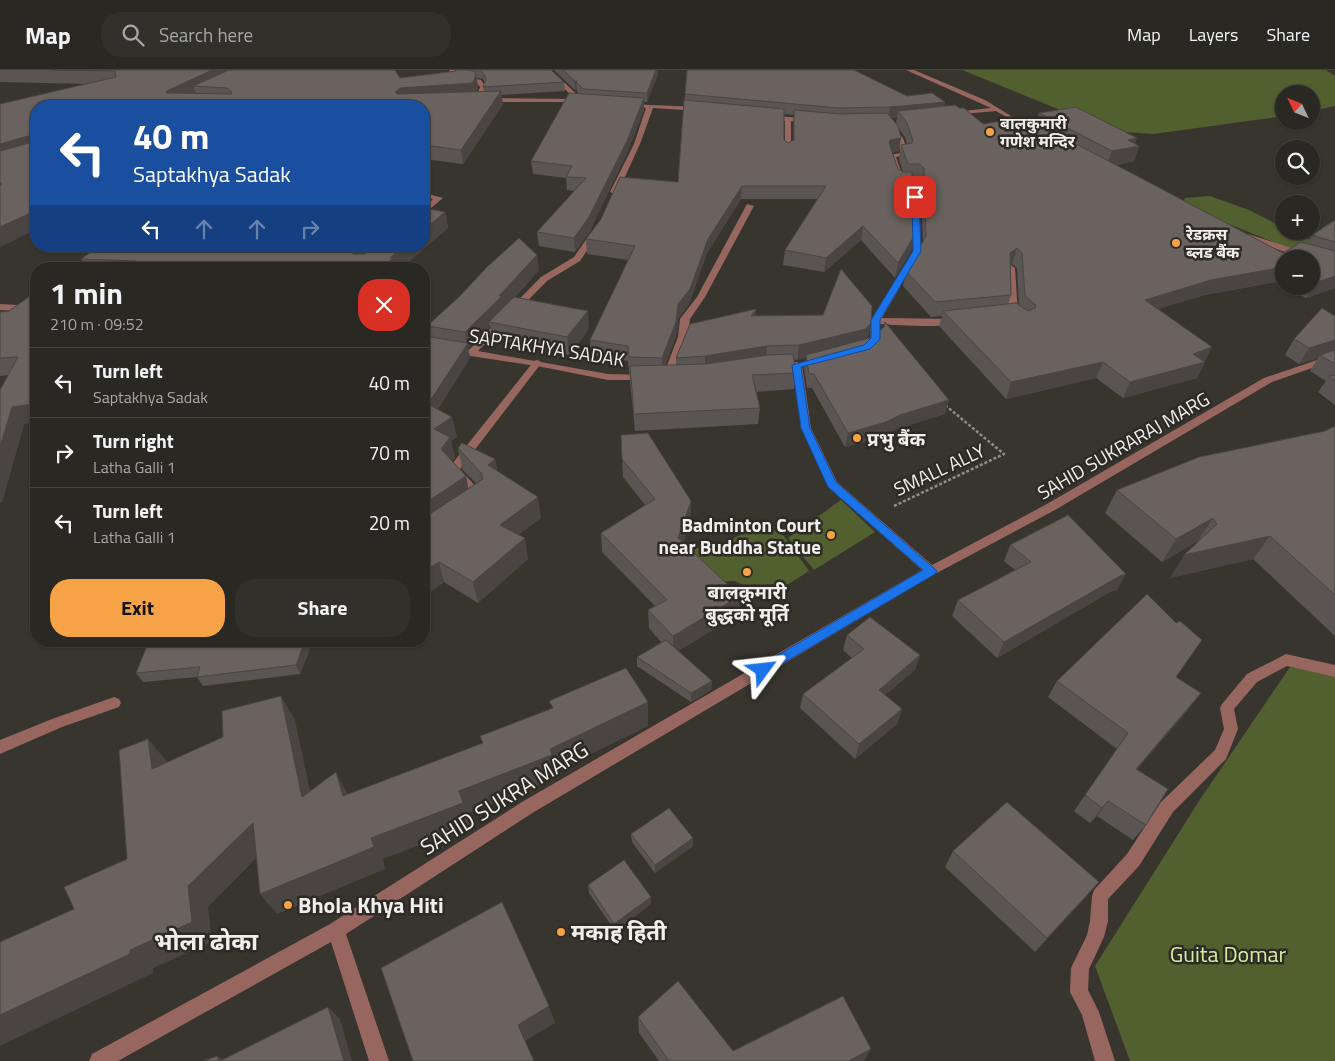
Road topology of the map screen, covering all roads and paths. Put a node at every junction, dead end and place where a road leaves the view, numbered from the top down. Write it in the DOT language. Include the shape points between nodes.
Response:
graph roads {
  1 [pos="452,70"];
  2 [pos="548,70"];
  3 [pos="910,70"];
  4 [pos="478,100"];
  5 [pos="469,101"];
  6 [pos="581,102"];
  7 [pos="591,102"];
  8 [pos="620,104"];
  9 [pos="650,107"];
  10 [pos="994,110"];
  11 [pos="712,111"];
  12 [pos="946,115"];
  13 [pos="760,116"];
  14 [pos="788,119"];
  15 [pos="898,121"];
  16 [pos="818,122"];
  17 [pos="1036,133"];
  18 [pos="788,153"];
  19 [pos="430,196"];
  20 [pos="610,199"];
  21 [pos="430,206"];
  22 [pos="750,206"];
  23 [pos="600,224"];
  24 [pos="1234,233"];
  25 [pos="1335,265"];
  26 [pos="1011,268"];
  27 [pos="0,307"];
  28 [pos="30,309"];
  29 [pos="1013,314"];
  30 [pos="995,316"];
  31 [pos="876,320"];
  32 [pos="968,320"];
  33 [pos="1024,322"];
  34 [pos="430,347"];
  35 [pos="858,350"];
  36 [pos="471,352"];
  37 [pos="1335,357"];
  38 [pos="537,363"];
  39 [pos="766,366"];
  40 [pos="944,403"];
  41 [pos="472,503"];
  42 [pos="869,517"];
  43 [pos="931,571"];
  44 [pos="1335,671"];
  45 [pos="114,703"];
  46 [pos="0,747"];
  47 [pos="336,930"];
  48 [pos="99,1061"];
  49 [pos="379,1061"];
  50 [pos="1105,1061"];
  1 -- 4 [label="street" via="458,78 479,81 483,87"];
  2 -- 6 [label="street"];
  3 -- 10 [label="street" via="983,101"];
  4 -- 5 [label="street"];
  4 -- 6 [label="street"];
  6 -- 7 [label="street"];
  8 -- 9 [label="street"];
  9 -- 11 [label="street"];
  9 -- 20 [label="street"];
  10 -- 12 [label="street"];
  10 -- 17 [label="street"];
  13 -- 14 [label="street"];
  14 -- 16 [label="street"];
  14 -- 18 [label="street"];
  15 -- 31 [label="street" via="888,122 900,138 906,155 892,155 901,182 915,182 917,251"];
  19 -- 21 [label="street" via="439,198"];
  22 -- 38 [label="street, SAPTAKHYA SADAK" via="701,298 685,319 672,378 608,377"];
  23 -- 36 [label="street" via="578,259 544,279"];
  24 -- 25 [label="street"];
  26 -- 29 [label="street"];
  27 -- 28 [label="street"];
  29 -- 30 [label="street"];
  29 -- 33 [label="street"];
  31 -- 32 [label="street" via="923,323"];
  31 -- 35 [label="street" via="875,339"];
  34 -- 36 [label="street, SAPTAKHYA SADAK"];
  36 -- 38 [label="street, SAPTAKHYA SADAK"];
  37 -- 43 [label="street, SAHID SUKRARAJ MARG" via="1268,380 1051,507"];
  38 -- 41 [label="street" via="454,469 480,498"];
  39 -- 42 [label="street" via="801,364 806,428 832,484"];
  40 -- 42 [label="path, SMALL ALLY" via="1004,454"];
  42 -- 43 [label="street"];
  43 -- 47 [label="street, SAHID SUKRA MARG" via="528,808"];
  44 -- 50 [label="street" via="1286,660 1252,678 1227,708 1231,729 1221,754 1167,807 1133,860 1100,896 1097,929 1080,968 1079,992 1090,1012"];
  45 -- 46 [label="street"];
  47 -- 48 [label="street, SAHID SUKRA MARG"];
  47 -- 49 [label="street"];
}
